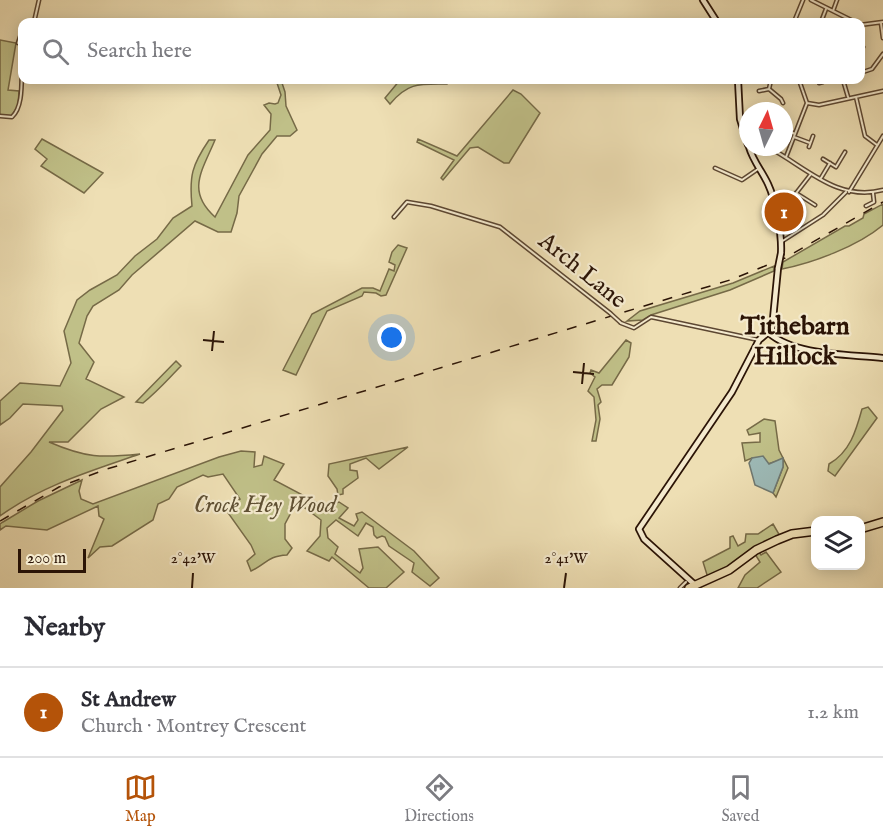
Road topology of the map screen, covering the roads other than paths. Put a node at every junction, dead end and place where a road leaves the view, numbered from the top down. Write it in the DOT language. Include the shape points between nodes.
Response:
graph roads {
  1 [pos="39,0"];
  2 [pos="703,0"];
  3 [pos="803,0"];
  4 [pos="810,0"];
  5 [pos="837,0"];
  6 [pos="826,9"];
  7 [pos="833,12"];
  8 [pos="35,18"];
  9 [pos="714,18"];
  10 [pos="796,18"];
  11 [pos="823,18"];
  12 [pos="846,18"];
  13 [pos="882,22"];
  14 [pos="865,24"];
  15 [pos="883,38"];
  16 [pos="883,54"];
  17 [pos="865,72"];
  18 [pos="21,84"];
  19 [pos="739,84"];
  20 [pos="771,84"];
  21 [pos="800,84"];
  22 [pos="844,84"];
  23 [pos="770,89"];
  24 [pos="759,90"];
  25 [pos="883,91"];
  26 [pos="856,97"];
  27 [pos="848,98"];
  28 [pos="740,102"];
  29 [pos="783,102"];
  30 [pos="807,103"];
  31 [pos="0,116"];
  32 [pos="795,135"];
  33 [pos="813,136"];
  34 [pos="883,136"];
  35 [pos="810,143"];
  36 [pos="877,145"];
  37 [pos="809,147"];
  38 [pos="845,155"];
  39 [pos="752,156"];
  40 [pos="786,157"];
  41 [pos="823,159"];
  42 [pos="830,163"];
  43 [pos="714,168"];
  44 [pos="758,169"];
  45 [pos="811,174"];
  46 [pos="820,179"];
  47 [pos="883,190"];
  48 [pos="848,192"];
  49 [pos="796,193"];
  50 [pos="872,193"];
  51 [pos="815,205"];
  52 [pos="867,205"];
  53 [pos="775,210"];
  54 [pos="394,217"];
  55 [pos="782,242"];
  56 [pos="769,333"];
  57 [pos="759,340"];
  58 [pos="883,358"];
  59 [pos="883,522"];
  60 [pos="865,528"];
  61 [pos="811,532"];
  62 [pos="687,584"];
  63 [pos="680,588"];
  1 -- 8 [label="street"];
  2 -- 9 [label="street"];
  3 -- 10 [label="street"];
  4 -- 6 [label="street"];
  5 -- 7 [label="street"];
  6 -- 7 [label="street"];
  6 -- 11 [label="street"];
  7 -- 12 [label="street"];
  13 -- 14 [label="street"];
  13 -- 15 [label="street"];
  16 -- 17 [label="street" via="872,69"];
  18 -- 31 [label="street" via="16,114"];
  19 -- 28 [label="street"];
  20 -- 23 [label="street"];
  21 -- 30 [label="street"];
  22 -- 27 [label="street"];
  23 -- 24 [label="street"];
  23 -- 29 [label="street"];
  25 -- 26 [label="street"];
  26 -- 27 [label="street"];
  26 -- 36 [label="street" via="865,136"];
  27 -- 30 [label="street" via="819,105"];
  30 -- 32 [label="street"];
  32 -- 35 [label="street"];
  32 -- 40 [label="street"];
  33 -- 35 [label="street"];
  34 -- 36 [label="street"];
  35 -- 37 [label="street"];
  36 -- 48 [label="street"];
  38 -- 42 [label="street" via="836,167"];
  39 -- 44 [label="street"];
  40 -- 45 [label="street"];
  41 -- 42 [label="street"];
  42 -- 46 [label="street"];
  43 -- 44 [label="street" via="742,180"];
  44 -- 53 [label="street" via="769,186"];
  45 -- 46 [label="street"];
  45 -- 49 [label="street"];
  46 -- 48 [label="street"];
  47 -- 50 [label="street"];
  48 -- 50 [label="street"];
  48 -- 55 [label="street" via="824,215"];
  49 -- 51 [label="street"];
  49 -- 53 [label="street" via="791,205"];
  50 -- 52 [label="street" via="874,202"];
  53 -- 55 [label="street"];
  54 -- 57 [label="street, Arch Lane, bridge" via="407,202 500,227 621,323 634,328 651,317"];
  55 -- 56 [label="street, bridge"];
  56 -- 57 [label="street"];
  56 -- 58 [label="street" via="808,350"];
  57 -- 62 [label="street" via="732,392 639,529"];
  59 -- 60 [label="highway"];
  61 -- 62 [label="highway" via="777,540 729,570"];
  62 -- 63 [label="street"];
}
